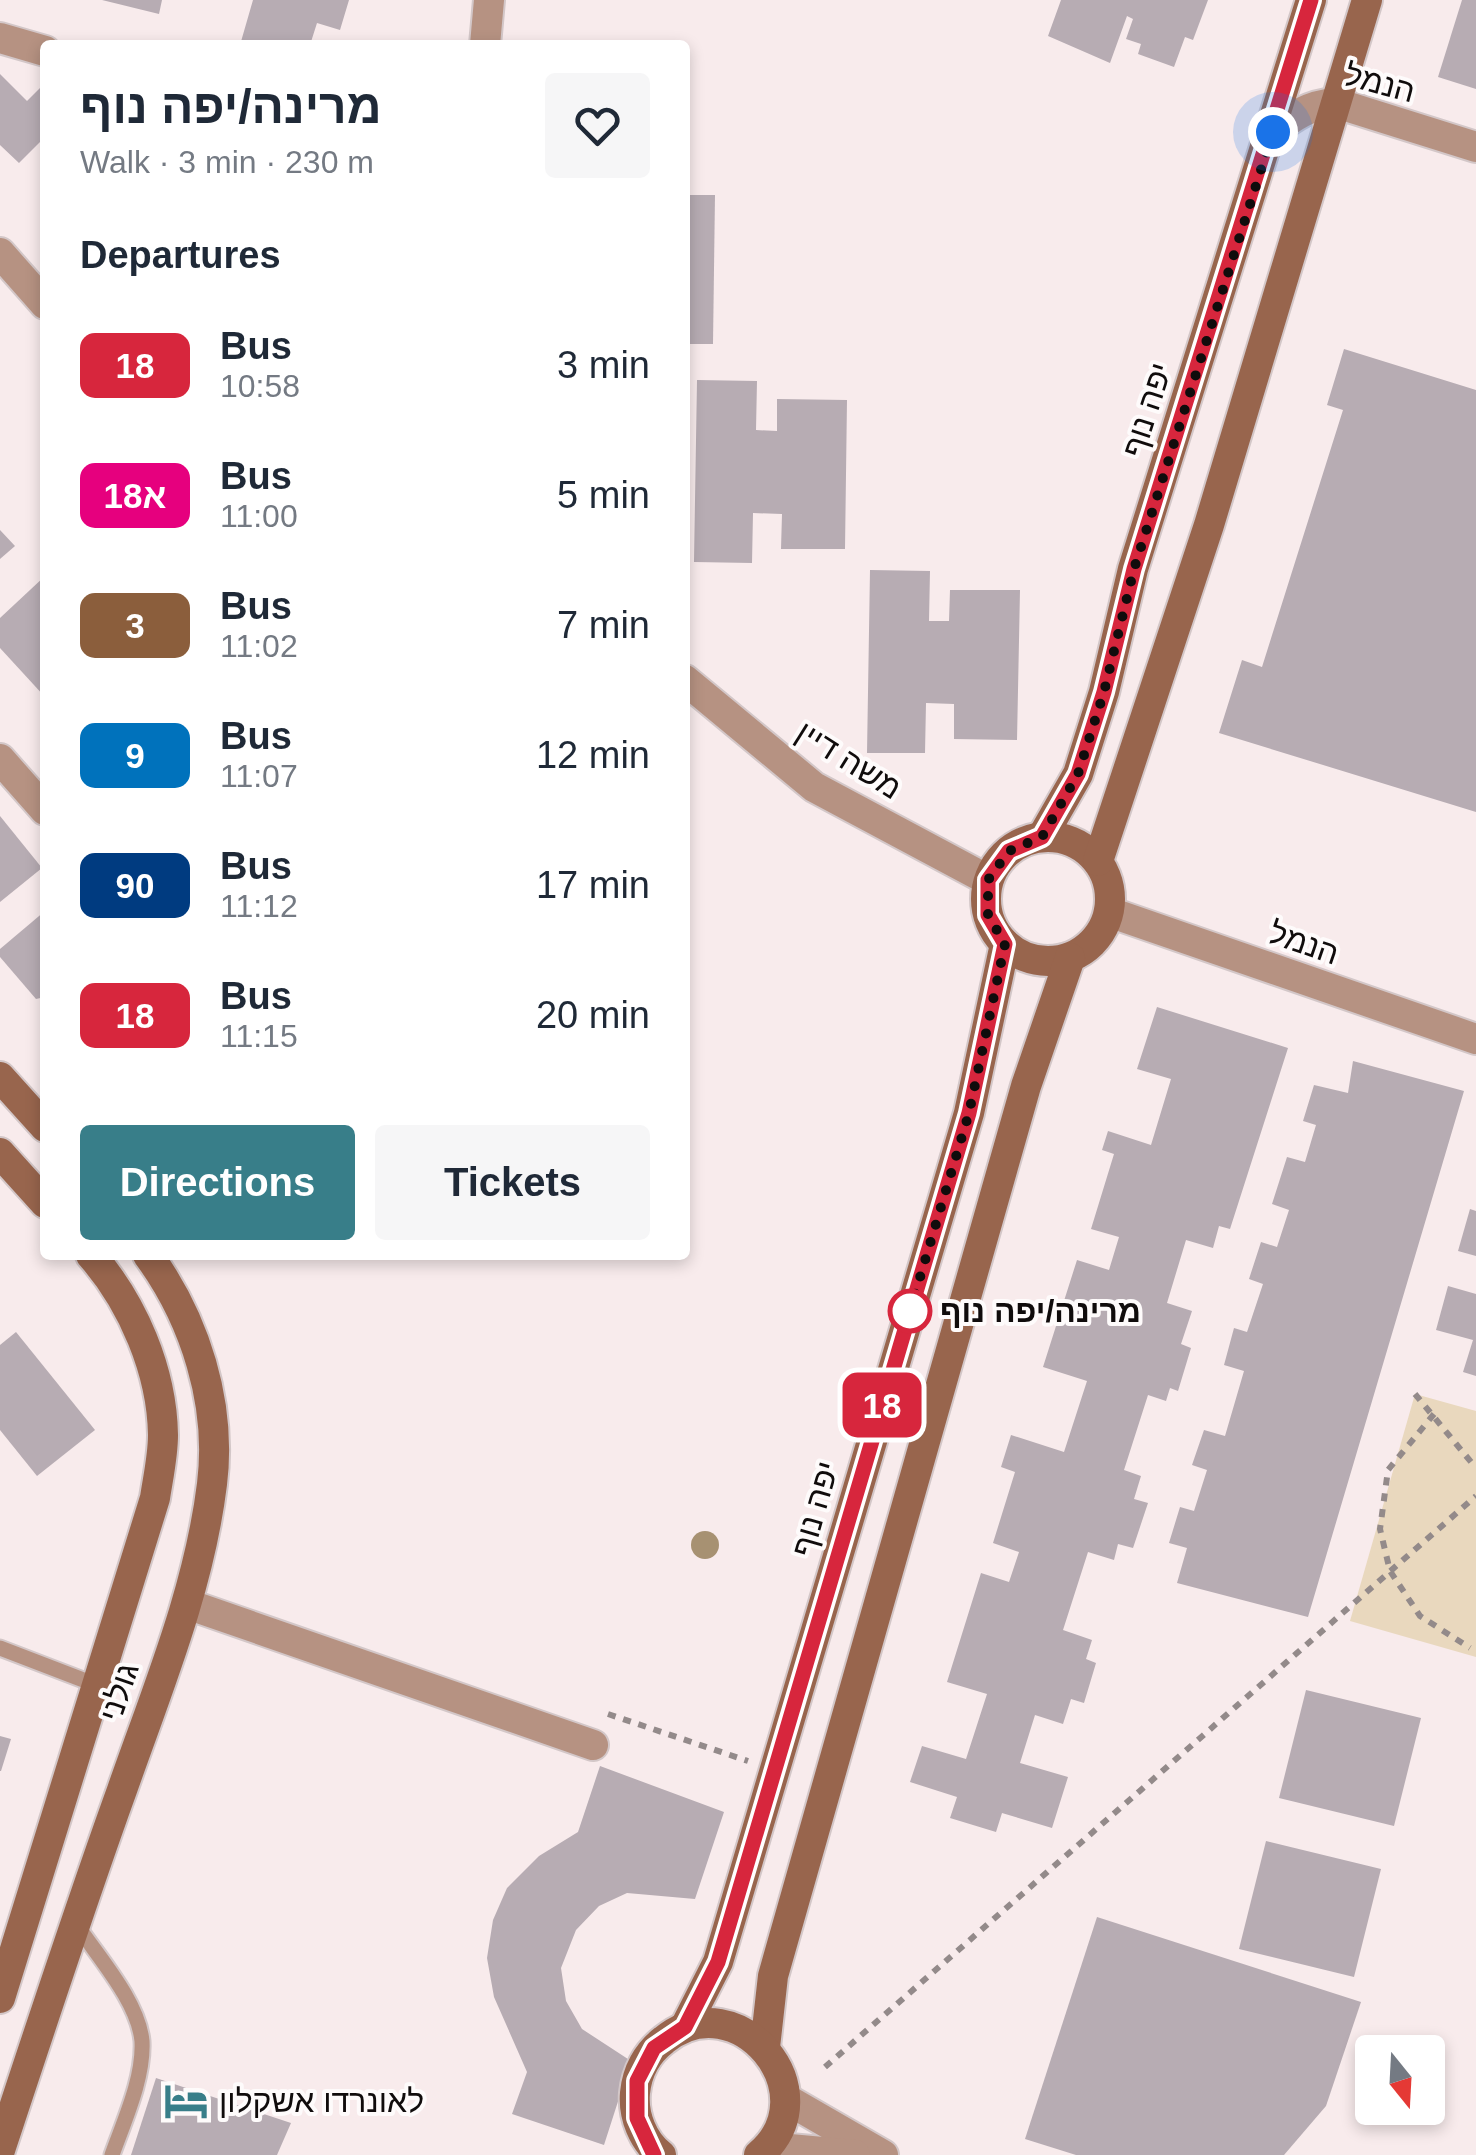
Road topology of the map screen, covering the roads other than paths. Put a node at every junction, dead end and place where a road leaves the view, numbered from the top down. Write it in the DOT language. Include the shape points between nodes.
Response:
graph roads {
  1 [pos="489,0"];
  2 [pos="1311,0"];
  3 [pos="1367,0"];
  4 [pos="0,38"];
  5 [pos="485,40"];
  6 [pos="40,50"];
  7 [pos="1336,103"];
  8 [pos="1273,132"];
  9 [pos="1476,147"];
  10 [pos="0,253"];
  11 [pos="40,298"];
  12 [pos="690,693"];
  13 [pos="0,759"];
  14 [pos="40,804"];
  15 [pos="1042,837"];
  16 [pos="1098,861"];
  17 [pos="988,880"];
  18 [pos="1109,912"];
  19 [pos="1005,944"];
  20 [pos="1070,958"];
  21 [pos="1476,1039"];
  22 [pos="0,1077"];
  23 [pos="40,1121"];
  24 [pos="0,1153"];
  25 [pos="40,1197"];
  26 [pos="94,1260"];
  27 [pos="152,1260"];
  28 [pos="188,1604"];
  29 [pos="0,1648"];
  30 [pos="100,1686"];
  31 [pos="593,1745"];
  32 [pos="75,1921"];
  33 [pos="0,1998"];
  34 [pos="685,2027"];
  35 [pos="765,2047"];
  36 [pos="786,2100"];
  37 [pos="0,2150"];
  38 [pos="764,2151"];
  39 [pos="657,2153"];
  40 [pos="112,2155"];
  41 [pos="855,2155"];
  42 [pos="883,2155"];
  1 -- 5 [label="street"];
  2 -- 8 [label="main road, יפה נוף"];
  3 -- 7 [label="main road"];
  4 -- 6 [label="street"];
  7 -- 8 [label="street, הנמל" via="1316,104"];
  7 -- 9 [label="street, הנמל"];
  7 -- 16 [label="main road"];
  8 -- 15 [label="main road, יפה נוף" via="1134,569 1078,774"];
  10 -- 11 [label="street"];
  12 -- 17 [label="street, משה דיין" via="814,787"];
  13 -- 14 [label="street"];
  15 -- 16 [label="main road" via="1074,842"];
  15 -- 17 [label="main road, יפה נוף" via="1009,851"];
  16 -- 18 [label="main road"];
  17 -- 19 [label="main road" via="988,915"];
  18 -- 20 [label="main road" via="1095,940"];
  18 -- 21 [label="street, הנמל"];
  19 -- 20 [label="main road" via="1036,960"];
  19 -- 34 [label="main road, יפה נוף" via="969,1113 718,1962"];
  20 -- 35 [label="main road" via="1021,1105 778,1956"];
  22 -- 23 [label="main road"];
  24 -- 25 [label="main road"];
  26 -- 30 [label="main road, גולני" via="134,1317 155,1378 163,1436 155,1498"];
  27 -- 28 [label="main road, גולני" via="200,1354 212,1418 212,1482"];
  28 -- 31 [label="street"];
  28 -- 32 [label="main road, גולני"];
  29 -- 30 [label="lane"];
  30 -- 33 [label="main road, גולני"];
  32 -- 37 [label="main road, גולני"];
  32 -- 40 [label="lane" via="132,2010 142,2041"];
  34 -- 35 [label="main road" via="728,2026"];
  34 -- 39 [label="main road" via="654,2048 637,2081 637,2118"];
  35 -- 36 [label="main road"];
  36 -- 38 [label="main road"];
  36 -- 42 [label="street"];
  38 -- 41 [label="street"];
}
